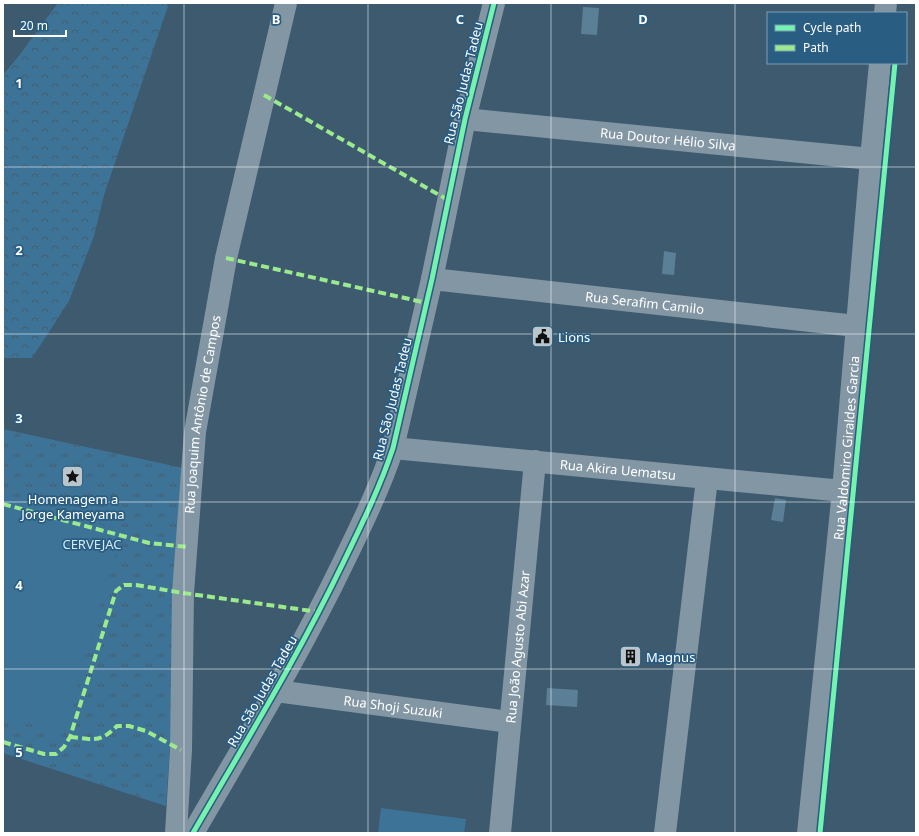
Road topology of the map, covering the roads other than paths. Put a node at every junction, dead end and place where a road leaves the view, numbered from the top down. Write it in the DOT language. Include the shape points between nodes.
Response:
graph roads {
  1 [pos="286,3"];
  2 [pos="494,3"];
  3 [pos="880,64"];
  4 [pos="465,120"];
  5 [pos="871,159"];
  6 [pos="432,279"];
  7 [pos="856,326"];
  8 [pos="393,448"];
  9 [pos="535,462"];
  10 [pos="706,479"];
  11 [pos="843,491"];
  12 [pos="276,691"];
  13 [pos="510,722"];
  14 [pos="176,833"];
  15 [pos="193,833"];
  16 [pos="500,833"];
  17 [pos="665,833"];
  18 [pos="808,833"];
  1 -- 14 [label="street, Rua Joaquim Antônio de Campos" via="226,258 195,432 183,593 181,750"];
  2 -- 4 [label="street, Rua São Judas Tadeu"];
  3 -- 5 [label="street, Rua Valdomiro Giraldes Garcia"];
  4 -- 5 [label="street, Rua Doutor Hélio Silva"];
  4 -- 6 [label="street, Rua São Judas Tadeu"];
  5 -- 7 [label="street, Rua Valdomiro Giraldes Garcia"];
  6 -- 7 [label="street, Rua Serafim Camilo"];
  6 -- 8 [label="street, Rua São Judas Tadeu"];
  7 -- 11 [label="street, Rua Valdomiro Giraldes Garcia"];
  8 -- 9 [label="street, Rua Akira Uematsu"];
  8 -- 12 [label="street, Rua São Judas Tadeu" via="373,500 319,612"];
  9 -- 10 [label="street, Rua Akira Uematsu"];
  9 -- 13 [label="street, Rua João Agusto Abi Azar"];
  10 -- 11 [label="street, Rua Akira Uematsu"];
  10 -- 17 [label="street"];
  11 -- 18 [label="street, Rua Valdomiro Giraldes Garcia"];
  12 -- 13 [label="street, Rua Shoji Suzuki"];
  12 -- 15 [label="street, Rua São Judas Tadeu"];
  13 -- 16 [label="street, Rua João Agusto Abi Azar"];
}
